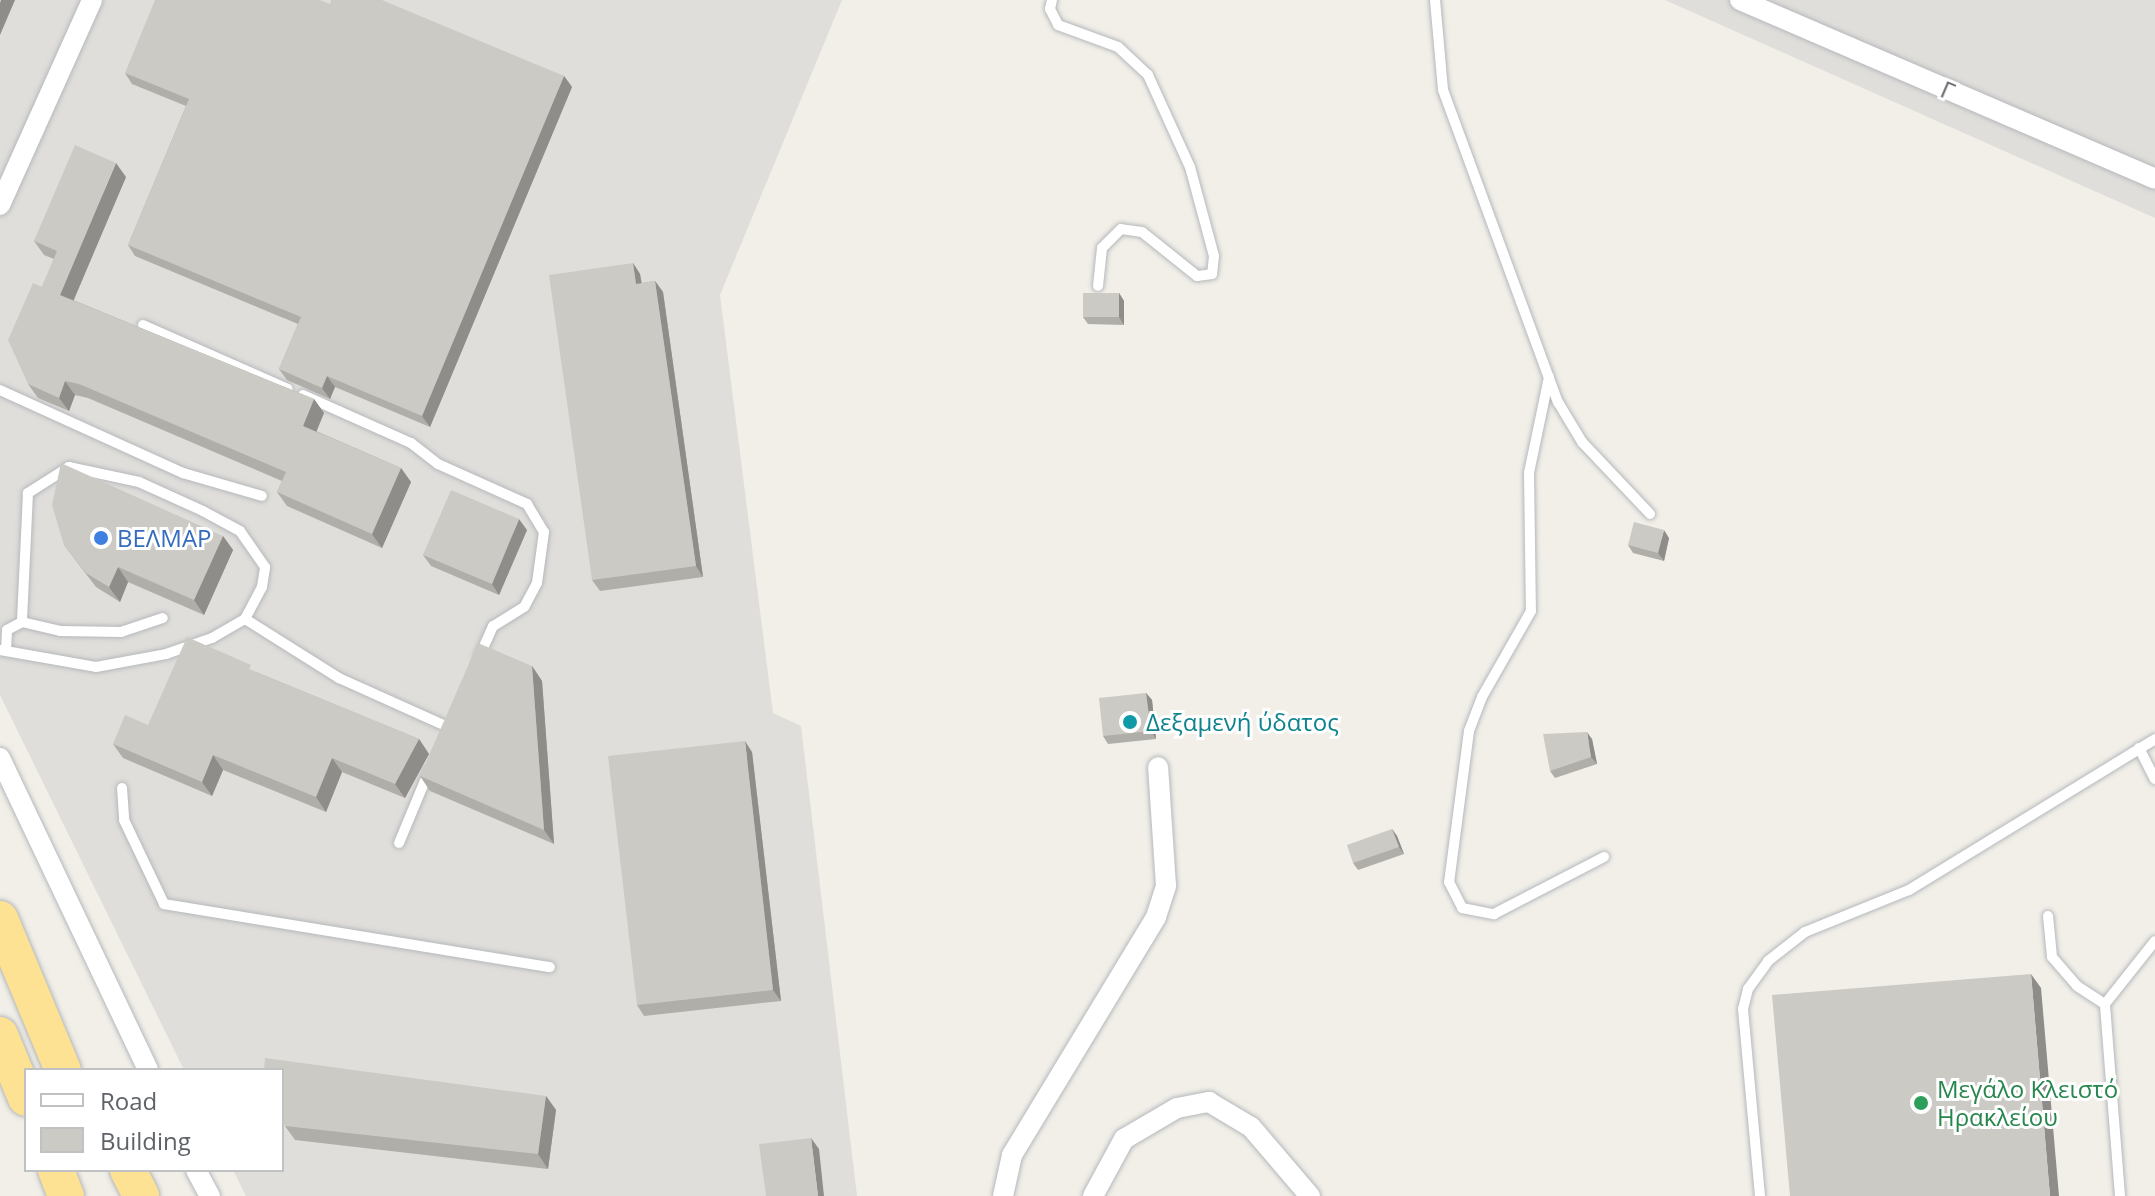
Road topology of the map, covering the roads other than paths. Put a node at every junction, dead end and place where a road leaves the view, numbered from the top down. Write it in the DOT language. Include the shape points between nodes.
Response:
graph roads {
  1 [pos="92,0"];
  2 [pos="1052,0"];
  3 [pos="1435,0"];
  4 [pos="1740,0"];
  5 [pos="2155,179"];
  6 [pos="0,205"];
  7 [pos="1098,286"];
  8 [pos="143,325"];
  9 [pos="1549,377"];
  10 [pos="0,390"];
  11 [pos="262,496"];
  12 [pos="1650,514"];
  13 [pos="163,618"];
  14 [pos="245,619"];
  15 [pos="22,622"];
  16 [pos="3,650"];
  17 [pos="474,669"];
  18 [pos="454,712"];
  19 [pos="448,727"];
  20 [pos="2155,739"];
  21 [pos="442,741"];
  22 [pos="2139,748"];
  23 [pos="436,756"];
  24 [pos="0,758"];
  25 [pos="1158,767"];
  26 [pos="2155,779"];
  27 [pos="122,788"];
  28 [pos="399,843"];
  29 [pos="1604,857"];
  30 [pos="2048,916"];
  31 [pos="0,919"];
  32 [pos="2155,941"];
  33 [pos="550,967"];
  34 [pos="21,973"];
  35 [pos="2105,1004"];
  36 [pos="0,1035"];
  37 [pos="62,1068"];
  38 [pos="75,1068"];
  39 [pos="147,1068"];
  40 [pos="24,1093"];
  41 [pos="57,1172"];
  42 [pos="111,1172"];
  43 [pos="129,1172"];
  44 [pos="197,1172"];
  45 [pos="66,1196"];
  46 [pos="123,1196"];
  47 [pos="141,1196"];
  48 [pos="210,1196"];
  49 [pos="1003,1196"];
  50 [pos="1093,1196"];
  51 [pos="1310,1196"];
  52 [pos="1760,1196"];
  53 [pos="2120,1196"];
  1 -- 6 [label="street"];
  2 -- 7 [label="lane" via="1050,9 1058,25 1118,47 1148,75 1190,167 1214,256 1212,274 1197,276 1142,232 1121,229 1102,248"];
  3 -- 9 [label="lane" via="1443,90"];
  4 -- 5 [label="street, Γ"];
  8 -- 17 [label="lane" via="411,443 438,464 527,504 544,532 537,583 524,607 493,626"];
  9 -- 12 [label="lane" via="1582,442"];
  9 -- 29 [label="lane" via="1529,473 1531,611 1482,697 1469,731 1449,882 1462,908 1494,914"];
  10 -- 11 [label="lane" via="183,473"];
  13 -- 15 [label="lane" via="121,632 60,631"];
  14 -- 15 [label="lane" via="262,587 265,567 240,531 139,482 69,467 28,493"];
  14 -- 16 [label="lane" via="212,638 166,654 96,667"];
  14 -- 19 [label="lane" via="339,678"];
  15 -- 16 [label="lane" via="7,630"];
  18 -- 19 [label="lane"];
  19 -- 21 [label="lane"];
  20 -- 22 [label="lane"];
  22 -- 26 [label="lane"];
  22 -- 52 [label="lane" via="1909,890 1805,932 1768,961 1748,989 1743,1009"];
  23 -- 28 [label="lane"];
  24 -- 39 [label="street"];
  25 -- 49 [label="street" via="1166,886 1156,917 1012,1155"];
  27 -- 33 [label="lane" via="124,820 164,904"];
  30 -- 35 [label="lane" via="2052,957 2077,986"];
  31 -- 34 [label="highway"];
  32 -- 35 [label="lane"];
  34 -- 37 [label="highway"];
  34 -- 38 [label="highway"];
  35 -- 53 [label="lane"];
  36 -- 40 [label="highway"];
  41 -- 45 [label="highway"];
  42 -- 46 [label="highway"];
  43 -- 47 [label="highway"];
  44 -- 48 [label="street"];
  50 -- 51 [label="street" via="1124,1139 1177,1108 1209,1102 1251,1127"];
}
